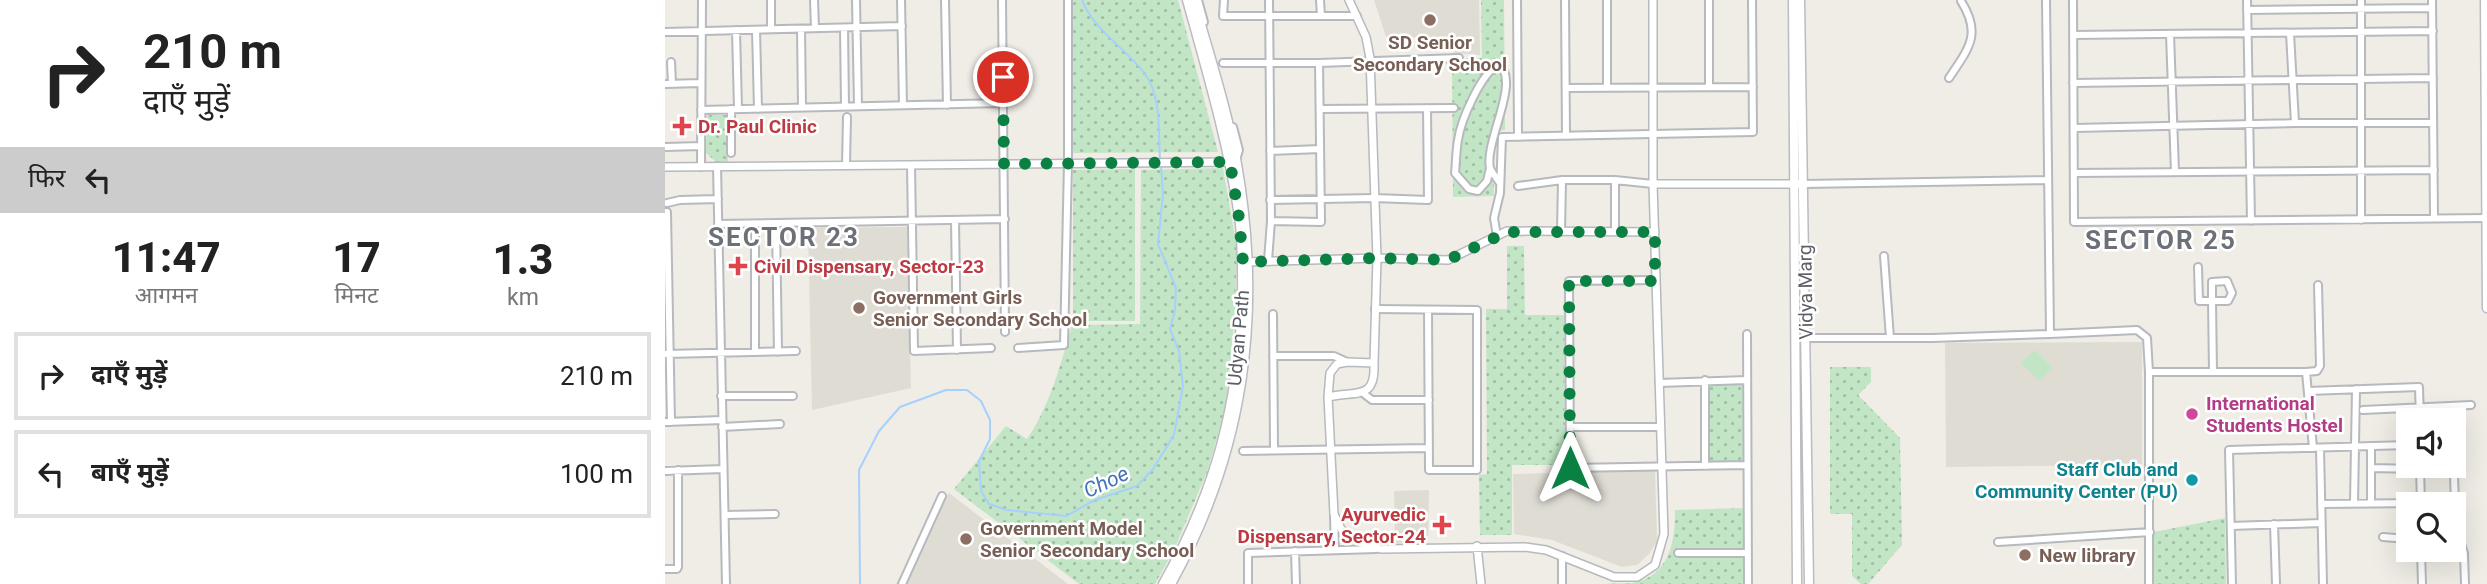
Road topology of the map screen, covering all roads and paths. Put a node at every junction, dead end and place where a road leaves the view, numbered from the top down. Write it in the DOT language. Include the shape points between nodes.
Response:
graph roads {
  1 [pos="702,0"];
  2 [pos="771,0"];
  3 [pos="814,0"];
  4 [pos="856,0"];
  5 [pos="901,0"];
  6 [pos="945,0"];
  7 [pos="1002,0"];
  8 [pos="1068,0"];
  9 [pos="1187,0"];
  10 [pos="1196,0"];
  11 [pos="1223,0"];
  12 [pos="1269,0"];
  13 [pos="1320,0"];
  14 [pos="1349,0"];
  15 [pos="1517,0"];
  16 [pos="1565,0"];
  17 [pos="1607,0"];
  18 [pos="1653,0"];
  19 [pos="1709,0"];
  20 [pos="1752,0"];
  21 [pos="1793,0"];
  22 [pos="1800,0"];
  23 [pos="2046,0"];
  24 [pos="2073,0"];
  25 [pos="2247,0"];
  26 [pos="2278,0"];
  27 [pos="2361,0"];
  28 [pos="2485,0"];
  29 [pos="1961,1"];
  30 [pos="2432,4"];
  31 [pos="2279,9"];
  32 [pos="2361,9"];
  33 [pos="2247,10"];
  34 [pos="1269,16"];
  35 [pos="1321,16"];
  36 [pos="1357,16"];
  37 [pos="902,26"];
  38 [pos="857,27"];
  39 [pos="844,28"];
  40 [pos="771,29"];
  41 [pos="801,29"];
  42 [pos="815,29"];
  43 [pos="736,30"];
  44 [pos="756,30"];
  45 [pos="702,31"];
  46 [pos="2433,31"];
  47 [pos="665,32"];
  48 [pos="2361,32"];
  49 [pos="2248,33"];
  50 [pos="2290,33"];
  51 [pos="2170,34"];
  52 [pos="2073,35"];
  53 [pos="1459,58"];
  54 [pos="1370,61"];
  55 [pos="671,62"];
  56 [pos="1269,63"];
  57 [pos="1319,63"];
  58 [pos="1223,64"];
  59 [pos="1949,78"];
  60 [pos="2361,78"];
  61 [pos="2433,78"];
  62 [pos="2249,80"];
  63 [pos="2293,80"];
  64 [pos="2172,81"];
  65 [pos="701,83"];
  66 [pos="2073,83"];
  67 [pos="669,84"];
  68 [pos="1709,87"];
  69 [pos="1753,87"];
  70 [pos="1566,88"];
  71 [pos="1607,88"];
  72 [pos="1653,88"];
  73 [pos="2486,93"];
  74 [pos="1003,103"];
  75 [pos="947,104"];
  76 [pos="903,105"];
  77 [pos="858,106"];
  78 [pos="845,107"];
  79 [pos="802,108"];
  80 [pos="1427,108"];
  81 [pos="1454,108"];
  82 [pos="734,109"];
  83 [pos="758,109"];
  84 [pos="1319,109"];
  85 [pos="1371,109"];
  86 [pos="701,110"];
  87 [pos="847,117"];
  88 [pos="2295,123"];
  89 [pos="2433,123"];
  90 [pos="2248,125"];
  91 [pos="2361,125"];
  92 [pos="2174,126"];
  93 [pos="2074,128"];
  94 [pos="1653,135"];
  95 [pos="1566,136"];
  96 [pos="1518,137"];
  97 [pos="701,146"];
  98 [pos="665,147"];
  99 [pos="1320,149"];
  100 [pos="1270,151"];
  101 [pos="731,153"];
  102 [pos="1234,161"];
  103 [pos="1068,163"];
  104 [pos="1004,164"];
  105 [pos="846,165"];
  106 [pos="911,165"];
  107 [pos="717,166"];
  108 [pos="665,167"];
  109 [pos="701,167"];
  110 [pos="1490,168"];
  111 [pos="2361,170"];
  112 [pos="2434,170"];
  113 [pos="2175,172"];
  114 [pos="2251,172"];
  115 [pos="2074,173"];
  116 [pos="1562,180"];
  117 [pos="1615,180"];
  118 [pos="2048,180"];
  119 [pos="1500,184"];
  120 [pos="1653,184"];
  121 [pos="1798,184"];
  122 [pos="1518,186"];
  123 [pos="1374,198"];
  124 [pos="718,199"];
  125 [pos="1271,200"];
  126 [pos="1320,201"];
  127 [pos="667,203"];
  128 [pos="665,212"];
  129 [pos="2434,217"];
  130 [pos="2486,218"];
  131 [pos="1005,219"];
  132 [pos="955,220"];
  133 [pos="2361,220"];
  134 [pos="912,221"];
  135 [pos="1271,221"];
  136 [pos="2251,221"];
  137 [pos="718,224"];
  138 [pos="755,224"];
  139 [pos="776,224"];
  140 [pos="1615,230"];
  141 [pos="1561,231"];
  142 [pos="1655,232"];
  143 [pos="1497,236"];
  144 [pos="1884,256"];
  145 [pos="1377,258"];
  146 [pos="1268,261"];
  147 [pos="1246,262"];
  148 [pos="2198,267"];
  149 [pos="1655,281"];
  150 [pos="2318,285"];
  151 [pos="2487,308"];
  152 [pos="1375,309"];
  153 [pos="1428,310"];
  154 [pos="1273,314"];
  155 [pos="1005,332"];
  156 [pos="1747,334"];
  157 [pos="2050,334"];
  158 [pos="1806,338"];
  159 [pos="1890,338"];
  160 [pos="991,348"];
  161 [pos="1018,348"];
  162 [pos="957,350"];
  163 [pos="720,351"];
  164 [pos="796,351"];
  165 [pos="755,352"];
  166 [pos="778,352"];
  167 [pos="668,353"];
  168 [pos="1273,356"];
  169 [pos="1347,362"];
  170 [pos="1374,363"];
  171 [pos="2149,372"];
  172 [pos="2213,372"];
  173 [pos="2306,372"];
  174 [pos="1705,380"];
  175 [pos="1747,380"];
  176 [pos="1659,383"];
  177 [pos="2355,389"];
  178 [pos="2308,391"];
  179 [pos="1363,393"];
  180 [pos="721,396"];
  181 [pos="793,396"];
  182 [pos="1328,397"];
  183 [pos="1429,400"];
  184 [pos="2471,405"];
  185 [pos="2452,406"];
  186 [pos="2420,407"];
  187 [pos="2363,410"];
  188 [pos="668,422"];
  189 [pos="722,424"];
  190 [pos="780,424"];
  191 [pos="1570,427"];
  192 [pos="1660,427"];
  193 [pos="2396,445"];
  194 [pos="2371,446"];
  195 [pos="2354,447"];
  196 [pos="1331,448"];
  197 [pos="1429,448"];
  198 [pos="2316,448"];
  199 [pos="1274,450"];
  200 [pos="1243,451"];
  201 [pos="1747,465"];
  202 [pos="1705,466"];
  203 [pos="1661,467"];
  204 [pos="2396,467"];
  205 [pos="2371,468"];
  206 [pos="723,469"];
  207 [pos="678,470"];
  208 [pos="665,471"];
  209 [pos="2454,478"];
  210 [pos="942,496"];
  211 [pos="2354,503"];
  212 [pos="2371,503"];
  213 [pos="2396,503"];
  214 [pos="2321,504"];
  215 [pos="775,514"];
  216 [pos="1334,514"];
  217 [pos="725,515"];
  218 [pos="2322,523"];
  219 [pos="2274,524"];
  220 [pos="2231,526"];
  221 [pos="2150,532"];
  222 [pos="2383,537"];
  223 [pos="2396,538"];
  224 [pos="1998,542"];
  225 [pos="1477,546"];
  226 [pos="1381,549"];
  227 [pos="1335,550"];
  228 [pos="1295,551"];
  229 [pos="1678,553"];
  230 [pos="1748,553"];
  231 [pos="1562,556"];
  232 [pos="2421,562"];
  233 [pos="665,569"];
  234 [pos="726,584"];
  235 [pos="902,584"];
  236 [pos="1163,584"];
  237 [pos="1171,584"];
  238 [pos="1248,584"];
  239 [pos="1296,584"];
  240 [pos="1481,584"];
  241 [pos="1562,584"];
  242 [pos="1748,584"];
  243 [pos="1797,584"];
  244 [pos="1809,584"];
  245 [pos="2149,584"];
  246 [pos="2232,584"];
  247 [pos="2276,584"];
  248 [pos="2323,584"];
  249 [pos="2422,584"];
  250 [pos="2465,584"];
  1 -- 45 [label="street"];
  2 -- 40 [label="street"];
  3 -- 42 [label="street"];
  4 -- 38 [label="street"];
  5 -- 37 [label="street"];
  6 -- 75 [label="street"];
  7 -- 74 [label="street"];
  8 -- 103 [label="street"];
  9 -- 102 [label="main road, Udyan Path"];
  10 -- 102 [label="main road, Udyan Path"];
  11 -- 34 [label="street" via="1223,16"];
  12 -- 34 [label="street"];
  13 -- 35 [label="street"];
  14 -- 36 [label="street"];
  15 -- 96 [label="street"];
  16 -- 70 [label="street"];
  17 -- 71 [label="street"];
  18 -- 72 [label="street"];
  19 -- 68 [label="street"];
  20 -- 69 [label="street"];
  21 -- 121 [label="main road, Vidya Marg"];
  22 -- 121 [label="main road, Vidya Marg"];
  23 -- 118 [label="street"];
  24 -- 52 [label="street"];
  25 -- 33 [label="street"];
  26 -- 31 [label="street"];
  27 -- 32 [label="street"];
  28 -- 73 [label="main road"];
  29 -- 59 [label="street" via="1973,23 1972,39"];
  30 -- 32 [label="street"];
  30 -- 46 [label="street"];
  31 -- 32 [label="street"];
  31 -- 33 [label="street"];
  32 -- 48 [label="street"];
  33 -- 49 [label="street"];
  34 -- 35 [label="street"];
  34 -- 56 [label="street"];
  35 -- 36 [label="street"];
  36 -- 54 [label="street"];
  37 -- 38 [label="street"];
  37 -- 76 [label="street"];
  38 -- 39 [label="street"];
  38 -- 77 [label="street"];
  39 -- 42 [label="street"];
  39 -- 78 [label="street"];
  40 -- 41 [label="street"];
  40 -- 44 [label="street"];
  41 -- 42 [label="street"];
  41 -- 79 [label="street"];
  43 -- 44 [label="street"];
  43 -- 45 [label="street"];
  43 -- 82 [label="street"];
  44 -- 83 [label="street"];
  45 -- 47 [label="street"];
  45 -- 65 [label="street"];
  46 -- 48 [label="street"];
  46 -- 61 [label="street"];
  48 -- 50 [label="street"];
  48 -- 60 [label="street"];
  49 -- 50 [label="street"];
  49 -- 51 [label="street"];
  49 -- 62 [label="street"];
  50 -- 63 [label="street"];
  51 -- 52 [label="street"];
  51 -- 64 [label="street"];
  52 -- 66 [label="street"];
  53 -- 54 [label="street"];
  54 -- 57 [label="street"];
  54 -- 85 [label="street"];
  55 -- 67 [label="street"];
  56 -- 57 [label="street"];
  56 -- 58 [label="street"];
  56 -- 100 [label="street"];
  57 -- 84 [label="street"];
  60 -- 61 [label="street"];
  60 -- 63 [label="street"];
  60 -- 91 [label="street"];
  61 -- 89 [label="street"];
  62 -- 63 [label="street"];
  62 -- 64 [label="street"];
  62 -- 90 [label="street"];
  63 -- 88 [label="street"];
  64 -- 66 [label="street"];
  64 -- 92 [label="street"];
  65 -- 67 [label="street"];
  65 -- 86 [label="street"];
  66 -- 93 [label="street"];
  68 -- 69 [label="street"];
  68 -- 72 [label="street"];
  69 -- 94 [label="street" via="1753,132"];
  70 -- 71 [label="street"];
  70 -- 95 [label="street"];
  71 -- 72 [label="street"];
  72 -- 94 [label="street"];
  73 -- 130 [label="main road"];
  74 -- 75 [label="street"];
  74 -- 104 [label="street"];
  75 -- 76 [label="street"];
  76 -- 77 [label="street"];
  77 -- 78 [label="street"];
  78 -- 79 [label="street"];
  79 -- 83 [label="street"];
  80 -- 81 [label="street"];
  80 -- 85 [label="street"];
  80 -- 123 [label="street" via="1428,200"];
  82 -- 83 [label="street"];
  82 -- 86 [label="street"];
  82 -- 101 [label="street"];
  84 -- 85 [label="street"];
  84 -- 99 [label="street"];
  85 -- 123 [label="street"];
  86 -- 97 [label="street"];
  87 -- 105 [label="street"];
  88 -- 90 [label="street"];
  88 -- 91 [label="street"];
  89 -- 91 [label="street"];
  89 -- 112 [label="street"];
  90 -- 92 [label="street"];
  90 -- 114 [label="street"];
  91 -- 111 [label="street"];
  92 -- 93 [label="street"];
  92 -- 113 [label="street"];
  93 -- 115 [label="street"];
  94 -- 95 [label="street"];
  94 -- 120 [label="street"];
  95 -- 96 [label="street"];
  96 -- 119 [label="street" via="1502,137"];
  97 -- 98 [label="street"];
  97 -- 109 [label="street"];
  99 -- 100 [label="street"];
  99 -- 126 [label="street"];
  100 -- 125 [label="street"];
  102 -- 103 [label="street"];
  102 -- 147 [label="main road, Udyan Path"];
  103 -- 104 [label="street"];
  103 -- 161 [label="street" via="1064,345"];
  104 -- 106 [label="street"];
  104 -- 131 [label="street"];
  105 -- 106 [label="street"];
  105 -- 107 [label="street"];
  106 -- 134 [label="street"];
  107 -- 109 [label="street"];
  107 -- 124 [label="street"];
  108 -- 109 [label="street"];
  110 -- 110 [label="street" via="1505,94 1504,67 1499,64 1478,87 1469,107 1458,139 1455,173 1469,189 1478,191"];
  110 -- 119 [label="street"];
  111 -- 112 [label="street"];
  111 -- 114 [label="street"];
  111 -- 133 [label="street"];
  112 -- 129 [label="street"];
  113 -- 114 [label="street"];
  113 -- 115 [label="street"];
  114 -- 136 [label="street"];
  115 -- 136 [label="street" via="2074,222"];
  116 -- 117 [label="street"];
  116 -- 122 [label="street"];
  116 -- 141 [label="street"];
  117 -- 120 [label="street"];
  117 -- 140 [label="street"];
  118 -- 121 [label="street"];
  118 -- 157 [label="street"];
  119 -- 143 [label="street"];
  120 -- 121 [label="street"];
  120 -- 142 [label="street"];
  121 -- 158 [label="main road, Vidya Marg"];
  121 -- 243 [label="main road, Vidya Marg"];
  123 -- 126 [label="street"];
  123 -- 145 [label="street"];
  124 -- 127 [label="street"];
  124 -- 137 [label="street"];
  125 -- 126 [label="street"];
  125 -- 135 [label="street"];
  126 -- 135 [label="street" via="1321,222"];
  128 -- 167 [label="street"];
  129 -- 130 [label="street"];
  129 -- 133 [label="street"];
  130 -- 151 [label="main road"];
  131 -- 132 [label="street"];
  131 -- 155 [label="street"];
  132 -- 134 [label="street"];
  132 -- 162 [label="street"];
  133 -- 136 [label="street"];
  134 -- 139 [label="street"];
  134 -- 162 [label="street" via="914,351"];
  135 -- 146 [label="street"];
  137 -- 138 [label="street"];
  137 -- 163 [label="street"];
  138 -- 139 [label="street"];
  138 -- 165 [label="street"];
  139 -- 166 [label="street"];
  140 -- 141 [label="street"];
  140 -- 142 [label="street"];
  141 -- 143 [label="street"];
  142 -- 149 [label="street"];
  143 -- 145 [label="street" via="1448,260"];
  144 -- 159 [label="street"];
  145 -- 146 [label="street"];
  145 -- 152 [label="street"];
  146 -- 147 [label="street"];
  147 -- 236 [label="main road, Udyan Path" via="1229,422 1213,475"];
  147 -- 237 [label="main road, Udyan Path" via="1247,322 1235,424 1220,478"];
  148 -- 172 [label="street" via="2199,301 2212,301"];
  149 -- 176 [label="street"];
  149 -- 191 [label="street" via="1569,281"];
  150 -- 173 [label="street" via="2320,366"];
  152 -- 153 [label="street"];
  152 -- 170 [label="street"];
  153 -- 183 [label="street"];
  153 -- 197 [label="street" via="1477,310 1477,470 1429,470"];
  154 -- 168 [label="street"];
  156 -- 175 [label="street"];
  157 -- 159 [label="street"];
  157 -- 171 [label="street" via="2137,330 2147,338"];
  158 -- 159 [label="street"];
  158 -- 244 [label="main road, Vidya Marg"];
  160 -- 162 [label="street"];
  163 -- 165 [label="street"];
  163 -- 167 [label="street"];
  163 -- 180 [label="street"];
  164 -- 166 [label="street"];
  165 -- 166 [label="street"];
  167 -- 188 [label="street"];
  168 -- 169 [label="street" via="1334,356"];
  168 -- 199 [label="street"];
  169 -- 170 [label="street"];
  169 -- 182 [label="street" via="1337,364 1329,373"];
  170 -- 179 [label="street" via="1375,377"];
  171 -- 172 [label="street"];
  171 -- 221 [label="street"];
  172 -- 173 [label="street"];
  173 -- 178 [label="street"];
  174 -- 175 [label="street"];
  174 -- 176 [label="street"];
  174 -- 202 [label="street"];
  175 -- 201 [label="street"];
  176 -- 192 [label="street"];
  177 -- 178 [label="street"];
  177 -- 186 [label="street" via="2419,387"];
  177 -- 195 [label="street"];
  178 -- 198 [label="street"];
  179 -- 182 [label="street"];
  179 -- 183 [label="street" via="1372,400"];
  180 -- 181 [label="street"];
  180 -- 189 [label="street"];
  182 -- 196 [label="street"];
  183 -- 197 [label="street"];
  184 -- 185 [label="street"];
  185 -- 186 [label="street"];
  186 -- 187 [label="street"];
  188 -- 189 [label="street"];
  189 -- 190 [label="street"];
  189 -- 206 [label="street"];
  191 -- 192 [label="street"];
  191 -- 203 [label="street" via="1570,468"];
  192 -- 203 [label="street"];
  193 -- 194 [label="street"];
  194 -- 195 [label="street"];
  194 -- 205 [label="street"];
  195 -- 198 [label="street"];
  195 -- 211 [label="street"];
  196 -- 197 [label="street"];
  196 -- 199 [label="street"];
  196 -- 216 [label="street"];
  198 -- 214 [label="street"];
  198 -- 220 [label="street" via="2229,450"];
  199 -- 200 [label="street"];
  201 -- 202 [label="street"];
  201 -- 230 [label="street"];
  202 -- 203 [label="street"];
  203 -- 231 [label="street" via="1664,534 1655,565 1637,577 1614,577"];
  204 -- 205 [label="street"];
  205 -- 212 [label="street"];
  206 -- 207 [label="street"];
  206 -- 217 [label="street"];
  207 -- 208 [label="street"];
  207 -- 233 [label="street" via="678,567"];
  209 -- 250 [label="street"];
  210 -- 235 [label="street"];
  211 -- 212 [label="street"];
  211 -- 214 [label="street"];
  212 -- 213 [label="street"];
  214 -- 218 [label="street"];
  215 -- 217 [label="street"];
  216 -- 226 [label="street" via="1349,536"];
  216 -- 227 [label="street"];
  217 -- 234 [label="street"];
  218 -- 219 [label="street"];
  218 -- 248 [label="street"];
  219 -- 220 [label="street"];
  219 -- 247 [label="street"];
  220 -- 246 [label="street"];
  221 -- 224 [label="street"];
  221 -- 245 [label="street"];
  222 -- 223 [label="street"];
  225 -- 226 [label="street"];
  225 -- 231 [label="street" via="1525,547"];
  225 -- 240 [label="street"];
  226 -- 227 [label="street"];
  227 -- 228 [label="street"];
  228 -- 238 [label="street" via="1248,553"];
  228 -- 239 [label="street"];
  229 -- 230 [label="street"];
  230 -- 242 [label="street"];
  231 -- 241 [label="street"];
  232 -- 249 [label="street"];
}
